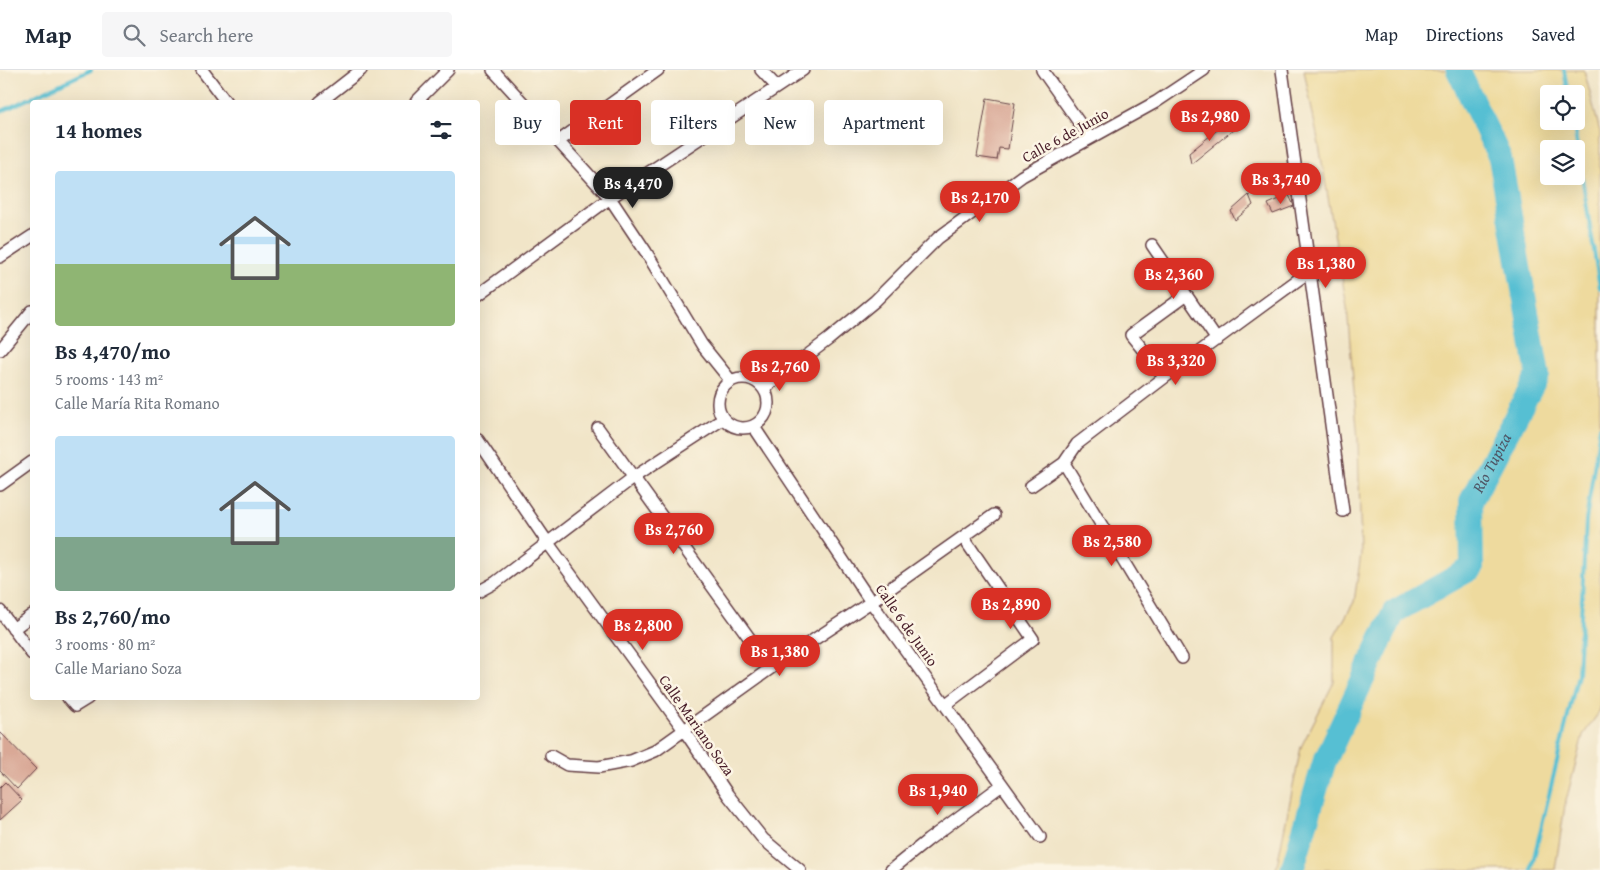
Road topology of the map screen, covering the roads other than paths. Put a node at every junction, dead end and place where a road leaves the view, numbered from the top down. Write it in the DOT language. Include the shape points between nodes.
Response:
graph roads {
  1 [pos="202,70"];
  2 [pos="361,70"];
  3 [pos="448,70"];
  4 [pos="493,70"];
  5 [pos="658,70"];
  6 [pos="761,70"];
  7 [pos="803,70"];
  8 [pos="1042,70"];
  9 [pos="1204,70"];
  10 [pos="1282,70"];
  11 [pos="777,87"];
  12 [pos="224,100"];
  13 [pos="323,100"];
  14 [pos="418,100"];
  15 [pos="521,100"];
  16 [pos="1090,138"];
  17 [pos="560,140"];
  18 [pos="560,142"];
  19 [pos="610,198"];
  20 [pos="30,237"];
  21 [pos="1152,245"];
  22 [pos="0,258"];
  23 [pos="1310,271"];
  24 [pos="480,294"];
  25 [pos="1186,294"];
  26 [pos="30,313"];
  27 [pos="1217,340"];
  28 [pos="1,346"];
  29 [pos="1165,377"];
  30 [pos="731,381"];
  31 [pos="764,388"];
  32 [pos="723,419"];
  33 [pos="754,427"];
  34 [pos="598,428"];
  35 [pos="480,444"];
  36 [pos="30,463"];
  37 [pos="1064,463"];
  38 [pos="634,476"];
  39 [pos="0,485"];
  40 [pos="1031,486"];
  41 [pos="1343,511"];
  42 [pos="994,515"];
  43 [pos="963,537"];
  44 [pos="548,543"];
  45 [pos="480,591"];
  46 [pos="871,602"];
  47 [pos="0,611"];
  48 [pos="30,616"];
  49 [pos="13,629"];
  50 [pos="30,651"];
  51 [pos="1182,658"];
  52 [pos="770,668"];
  53 [pos="70,700"];
  54 [pos="85,700"];
  55 [pos="946,705"];
  56 [pos="684,730"];
  57 [pos="551,756"];
  58 [pos="1002,785"];
  59 [pos="1040,836"];
  60 [pos="800,870"];
  61 [pos="891,870"];
  1 -- 12 [label="street"];
  2 -- 13 [label="street"];
  3 -- 14 [label="street"];
  4 -- 15 [label="street"];
  5 -- 17 [label="street"];
  6 -- 11 [label="street"];
  7 -- 11 [label="street"];
  8 -- 16 [label="street"];
  9 -- 16 [label="street, Calle 6 de Junio" via="1156,102"];
  10 -- 23 [label="street"];
  11 -- 19 [label="street"];
  16 -- 31 [label="street, Calle 6 de Junio" via="1022,176 938,238 875,302"];
  18 -- 19 [label="street"];
  19 -- 24 [label="street"];
  19 -- 30 [label="street" via="702,345"];
  20 -- 22 [label="street"];
  21 -- 25 [label="street"];
  23 -- 27 [label="street"];
  23 -- 41 [label="street"];
  25 -- 27 [label="street"];
  25 -- 29 [label="street" via="1132,335"];
  26 -- 28 [label="street"];
  27 -- 29 [label="street"];
  29 -- 37 [label="street" via="1077,444"];
  30 -- 31 [label="street" via="752,379"];
  30 -- 32 [label="street" via="724,386 718,402"];
  31 -- 33 [label="street" via="768,410"];
  32 -- 33 [label="street" via="738,428"];
  32 -- 38 [label="street"];
  33 -- 46 [label="street, Calle 6 de Junio"];
  34 -- 38 [label="street"];
  35 -- 44 [label="street, Calle Mariano Soza"];
  36 -- 39 [label="street"];
  37 -- 40 [label="street"];
  37 -- 51 [label="street"];
  38 -- 44 [label="street"];
  38 -- 52 [label="street"];
  42 -- 43 [label="street"];
  43 -- 46 [label="street"];
  43 -- 55 [label="street" via="1033,639"];
  44 -- 45 [label="street"];
  44 -- 56 [label="street, Calle Mariano Soza"];
  46 -- 52 [label="street"];
  46 -- 55 [label="street, Calle 6 de Junio"];
  47 -- 49 [label="street"];
  48 -- 49 [label="street"];
  49 -- 50 [label="street"];
  52 -- 56 [label="street"];
  53 -- 54 [label="street" via="75,706"];
  55 -- 58 [label="street, Calle 6 de Junio"];
  56 -- 57 [label="street" via="655,751 631,761 599,767 567,765"];
  56 -- 60 [label="street, Calle Mariano Soza" via="728,795 763,839"];
  58 -- 59 [label="street, Calle 6 de Junio"];
  58 -- 61 [label="street"];
}
